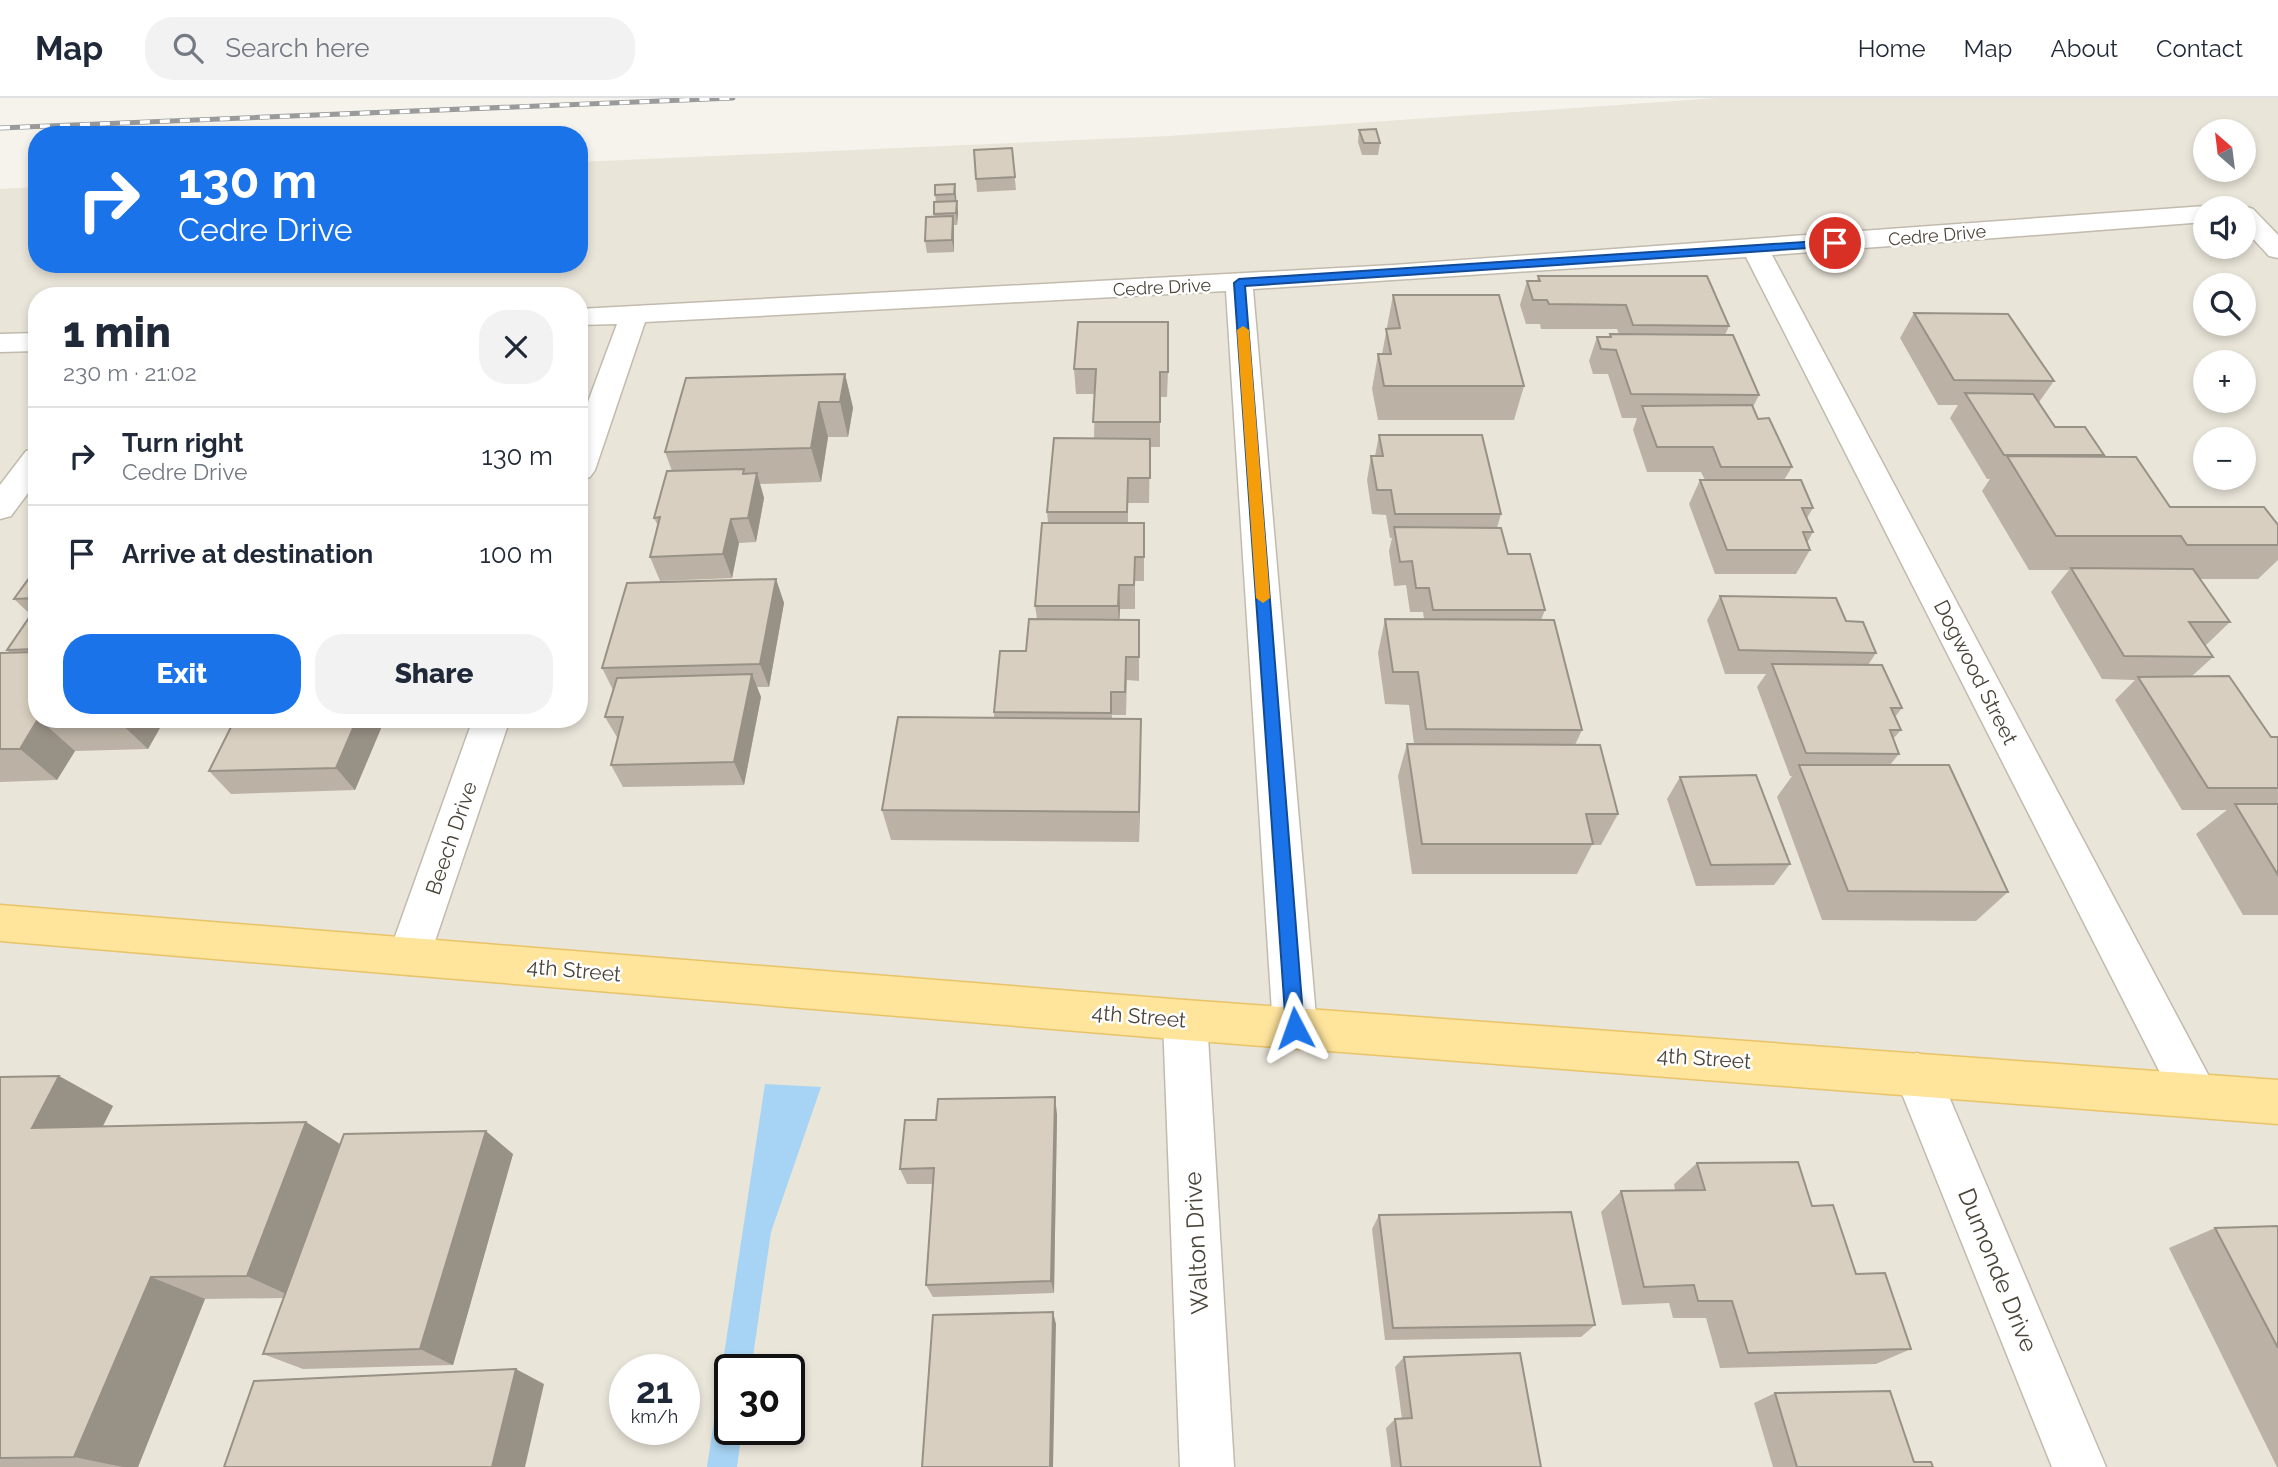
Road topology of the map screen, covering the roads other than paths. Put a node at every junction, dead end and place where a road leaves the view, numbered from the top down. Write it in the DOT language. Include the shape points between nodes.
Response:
graph roads {
  1 [pos="2193,215"];
  2 [pos="2256,218"];
  3 [pos="1756,250"];
  4 [pos="2278,250"];
  5 [pos="1239,283"];
  6 [pos="634,315"];
  7 [pos="588,317"];
  8 [pos="28,342"];
  9 [pos="0,343"];
  10 [pos="588,445"];
  11 [pos="28,470"];
  12 [pos="0,508"];
  13 [pos="489,728"];
  14 [pos="0,923"];
  15 [pos="409,956"];
  16 [pos="1185,1020"];
  17 [pos="1295,1028"];
  18 [pos="1917,1074"];
  19 [pos="2195,1095"];
  20 [pos="2278,1102"];
  21 [pos="1207,1467"];
  22 [pos="2079,1467"];
  1 -- 3 [label="street, Cedre Drive"];
  2 -- 4 [label="street"];
  3 -- 5 [label="street, Cedre Drive"];
  3 -- 19 [label="street, Dogwood Street"];
  5 -- 6 [label="street, Cedre Drive"];
  5 -- 17 [label="street"];
  6 -- 7 [label="street, Cedre Drive"];
  6 -- 10 [label="street"];
  8 -- 9 [label="street"];
  11 -- 12 [label="street"];
  13 -- 15 [label="street, Beech Drive"];
  14 -- 15 [label="main road, 4th Street"];
  15 -- 16 [label="main road, 4th Street"];
  16 -- 17 [label="main road, 4th Street"];
  16 -- 21 [label="street, Walton Drive"];
  17 -- 18 [label="main road, 4th Street"];
  18 -- 19 [label="main road, 4th Street"];
  18 -- 22 [label="street, Dumonde Drive"];
  19 -- 20 [label="main road, 4th Street"];
}
